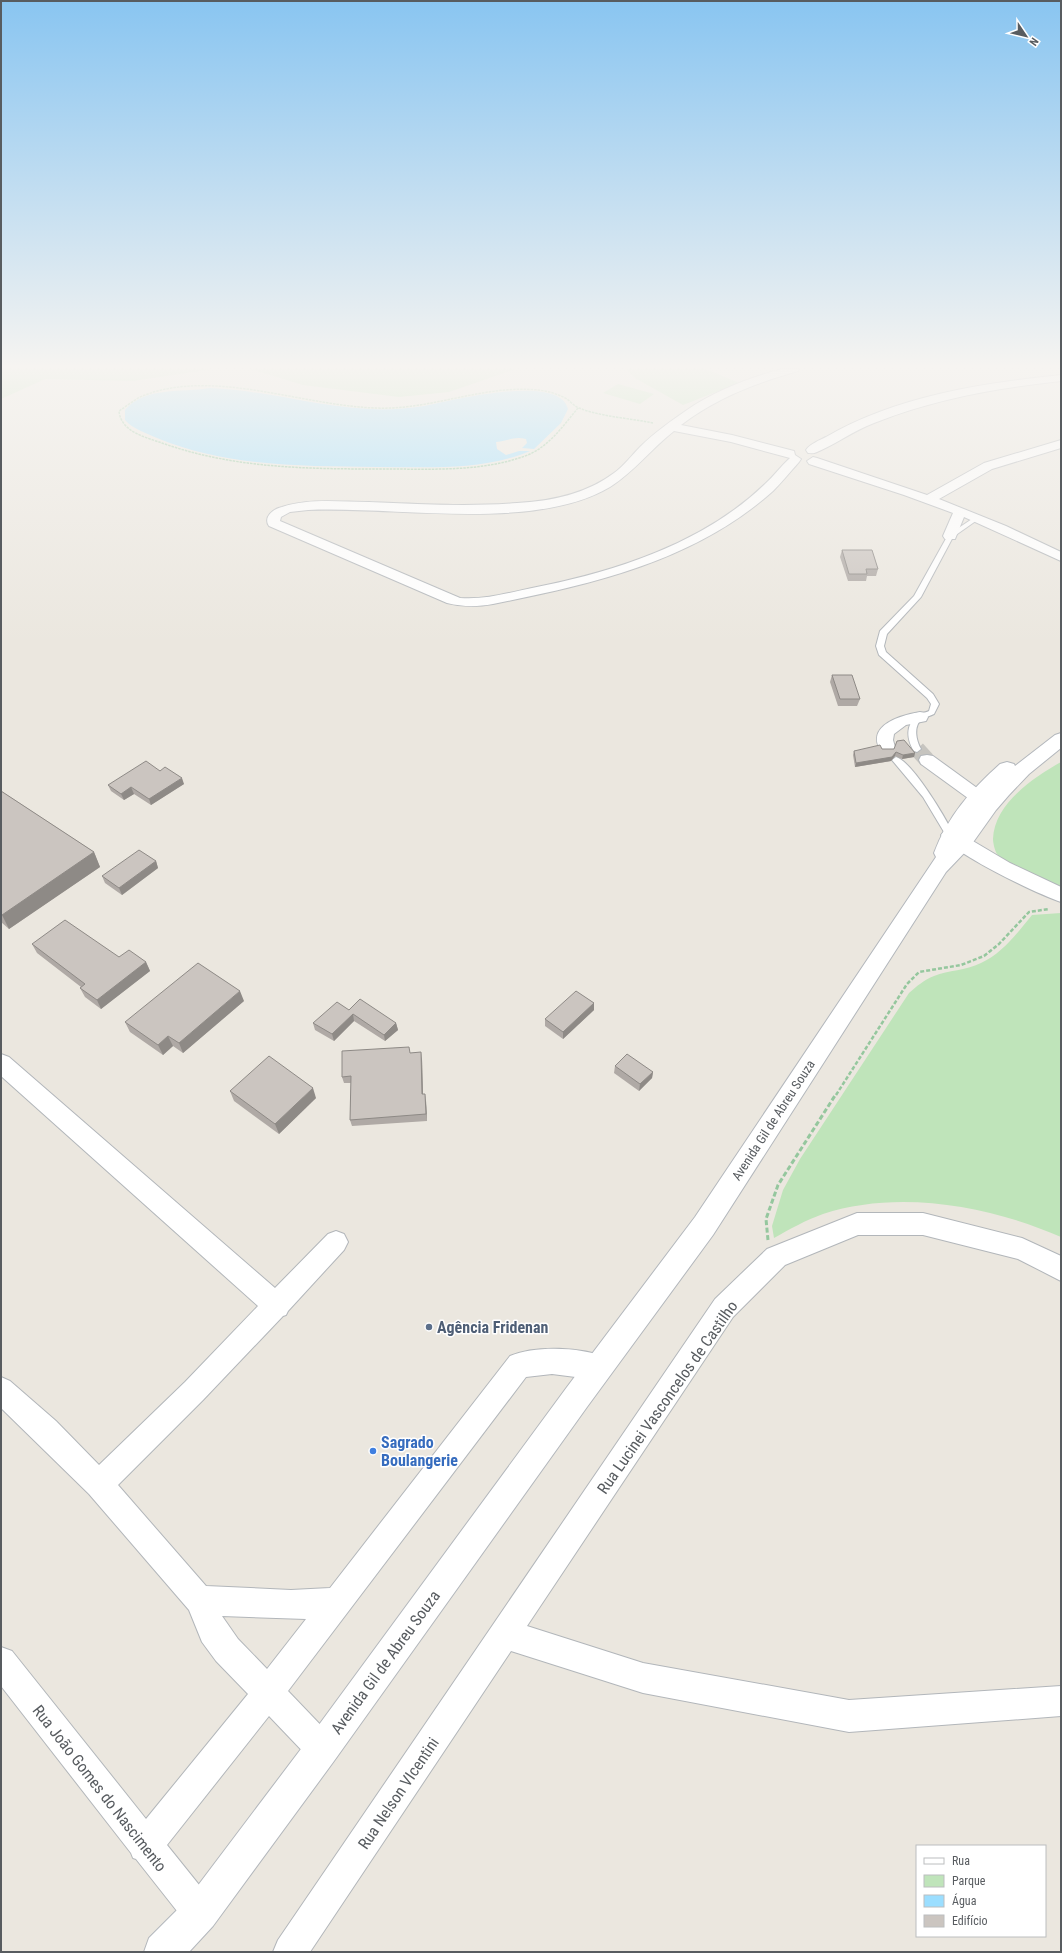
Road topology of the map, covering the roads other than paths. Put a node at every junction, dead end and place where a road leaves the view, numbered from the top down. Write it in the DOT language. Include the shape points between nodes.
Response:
graph roads {
  1 [pos="634,460"];
  2 [pos="790,460"];
  3 [pos="826,460"];
  4 [pos="1005,460"];
  5 [pos="932,497"];
  6 [pos="961,512"];
  7 [pos="977,518"];
  8 [pos="950,536"];
  9 [pos="1060,554"];
  10 [pos="920,717"];
  11 [pos="1061,725"];
  12 [pos="1061,739"];
  13 [pos="891,754"];
  14 [pos="922,754"];
  15 [pos="982,801"];
  16 [pos="956,839"];
  17 [pos="1059,902"];
  18 [pos="1,1063"];
  19 [pos="336,1242"];
  20 [pos="1061,1269"];
  21 [pos="277,1306"];
  22 [pos="599,1367"];
  23 [pos="1,1390"];
  24 [pos="99,1484"];
  25 [pos="199,1600"];
  26 [pos="335,1603"];
  27 [pos="506,1634"];
  28 [pos="1,1662"];
  29 [pos="268,1693"];
  30 [pos="1061,1701"];
  31 [pos="322,1749"];
  32 [pos="146,1846"];
  33 [pos="200,1913"];
  34 [pos="162,1952"];
  35 [pos="290,1952"];
  1 -- 2 [label="street" via="618,476 596,490 574,499 496,508 300,507 279,513 274,523 452,600 464,603 493,600 555,588 617,571 675,548 715,527 758,499 783,474"];
  3 -- 5 [label="street"];
  4 -- 5 [label="street" via="988,466"];
  5 -- 6 [label="street"];
  5 -- 9 [label="street"];
  6 -- 7 [label="street"];
  6 -- 8 [label="street"];
  7 -- 8 [label="lane"];
  7 -- 9 [label="street"];
  8 -- 10 [label="lane" via="917,597 888,626 880,638 882,652 936,704 930,714"];
  10 -- 13 [label="street" via="896,723 885,734 884,742"];
  10 -- 14 [label="lane" via="912,731 913,742"];
  11 -- 15 [label="street, Avenida Gil de Abreu Souza" via="1020,756"];
  12 -- 15 [label="street, Avenida Gil de Abreu Souza"];
  13 -- 16 [label="lane" via="930,797"];
  14 -- 15 [label="street"];
  15 -- 16 [label="street, Avenida Gil de Abreu Souza"];
  16 -- 17 [label="street"];
  16 -- 22 [label="street, Avenida Gil de Abreu Souza" via="704,1226"];
  18 -- 21 [label="street"];
  19 -- 21 [label="street"];
  20 -- 27 [label="street, Rua Lucinei Vasconcelos de Castilho" via="1022,1249 923,1224 857,1224 776,1258 724,1308"];
  21 -- 24 [label="street"];
  22 -- 26 [label="street" via="552,1361 519,1365"];
  22 -- 31 [label="street, Avenida Gil de Abreu Souza"];
  23 -- 24 [label="street"];
  24 -- 25 [label="street"];
  25 -- 26 [label="street" via="291,1605"];
  25 -- 29 [label="street" via="213,1631 227,1650"];
  26 -- 29 [label="street"];
  27 -- 30 [label="street" via="643,1678 849,1716"];
  27 -- 35 [label="street, Rua Nelson VIcentini"];
  28 -- 32 [label="street, Rua João Gomes do Nascimento"];
  29 -- 31 [label="street"];
  29 -- 32 [label="street"];
  31 -- 33 [label="street, Avenida Gil de Abreu Souza"];
  32 -- 33 [label="street, Rua João Gomes do Nascimento"];
  33 -- 34 [label="street, Avenida Gil de Abreu Souza"];
}
